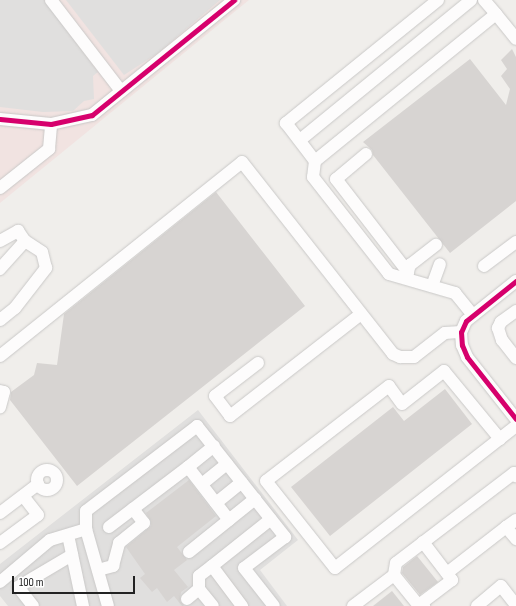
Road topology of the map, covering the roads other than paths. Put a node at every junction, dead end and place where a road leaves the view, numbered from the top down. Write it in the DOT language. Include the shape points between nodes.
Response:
graph roads {
  1 [pos="52,0"];
  2 [pos="234,0"];
  3 [pos="438,0"];
  4 [pos="471,0"];
  5 [pos="484,0"];
  6 [pos="496,14"];
  7 [pos="516,39"];
  8 [pos="121,91"];
  9 [pos="0,119"];
  10 [pos="51,124"];
  11 [pos="300,140"];
  12 [pos="366,154"];
  13 [pos="315,161"];
  14 [pos="0,188"];
  15 [pos="0,241"];
  16 [pos="25,241"];
  17 [pos="516,242"];
  18 [pos="436,245"];
  19 [pos="440,264"];
  20 [pos="484,266"];
  21 [pos="0,269"];
  22 [pos="407,275"];
  23 [pos="516,281"];
  24 [pos="432,286"];
  25 [pos="516,311"];
  26 [pos="361,314"];
  27 [pos="473,315"];
  28 [pos="0,320"];
  29 [pos="461,332"];
  30 [pos="0,356"];
  31 [pos="516,358"];
  32 [pos="258,363"];
  33 [pos="0,391"];
  34 [pos="0,407"];
  35 [pos="516,419"];
  36 [pos="516,426"];
  37 [pos="500,439"];
  38 [pos="214,446"];
  39 [pos="227,464"];
  40 [pos="188,467"];
  41 [pos="516,476"];
  42 [pos="242,482"];
  43 [pos="38,484"];
  44 [pos="202,484"];
  45 [pos="23,496"];
  46 [pos="255,499"];
  47 [pos="216,503"];
  48 [pos="133,509"];
  49 [pos="0,513"];
  50 [pos="271,519"];
  51 [pos="229,520"];
  52 [pos="511,524"];
  53 [pos="109,527"];
  54 [pos="86,529"];
  55 [pos="68,535"];
  56 [pos="516,539"];
  57 [pos="423,542"];
  58 [pos="0,543"];
  59 [pos="231,551"];
  60 [pos="189,552"];
  61 [pos="72,555"];
  62 [pos="212,566"];
  63 [pos="244,568"];
  64 [pos="98,570"];
  65 [pos="447,573"];
  66 [pos="394,574"];
  67 [pos="0,582"];
  68 [pos="199,589"];
  69 [pos="182,603"];
  70 [pos="423,605"];
  71 [pos="516,605"];
  72 [pos="33,606"];
  73 [pos="83,606"];
  74 [pos="108,606"];
  75 [pos="213,606"];
  76 [pos="242,606"];
  77 [pos="274,606"];
  78 [pos="353,606"];
  79 [pos="477,606"];
  1 -- 8 [label="street"];
  2 -- 8 [label="street"];
  3 -- 11 [label="street" via="286,123"];
  4 -- 11 [label="street"];
  5 -- 6 [label="street"];
  6 -- 7 [label="street"];
  6 -- 13 [label="street"];
  8 -- 10 [label="street" via="92,115"];
  9 -- 10 [label="street"];
  10 -- 14 [label="street" via="49,149"];
  11 -- 13 [label="street"];
  12 -- 22 [label="street" via="336,179"];
  13 -- 22 [label="street" via="313,178 389,274"];
  15 -- 16 [label="street" via="18,231"];
  16 -- 21 [label="street"];
  16 -- 28 [label="street" via="42,252 46,268 14,308"];
  17 -- 20 [label="street"];
  18 -- 22 [label="street" via="410,265"];
  19 -- 24 [label="street"];
  22 -- 24 [label="street"];
  23 -- 27 [label="street"];
  24 -- 27 [label="street" via="455,293"];
  25 -- 31 [label="street" via="501,322 498,328 502,340"];
  26 -- 29 [label="street" via="393,354 400,357 414,356 445,333"];
  26 -- 30 [label="street" via="242,162"];
  26 -- 32 [label="street" via="230,416 215,396"];
  27 -- 29 [label="street" via="462,326"];
  29 -- 35 [label="street" via="462,345 467,357"];
  33 -- 34 [label="street" via="4,392"];
  36 -- 37 [label="street"];
  37 -- 37 [label="street" via="335,568 266,480 389,386 402,404 444,371"];
  38 -- 39 [label="street"];
  38 -- 40 [label="street"];
  38 -- 54 [label="street" via="197,426 86,511"];
  39 -- 42 [label="street"];
  39 -- 44 [label="street"];
  40 -- 44 [label="street"];
  40 -- 48 [label="street"];
  41 -- 57 [label="street" via="514,473"];
  42 -- 46 [label="street"];
  42 -- 47 [label="street"];
  43 -- 45 [label="street"];
  44 -- 47 [label="street"];
  45 -- 49 [label="street"];
  45 -- 58 [label="street" via="38,515"];
  46 -- 50 [label="street"];
  46 -- 51 [label="street"];
  47 -- 51 [label="street"];
  48 -- 53 [label="street"];
  48 -- 64 [label="street" via="144,523 119,543 113,566"];
  50 -- 59 [label="street"];
  50 -- 63 [label="street" via="285,537"];
  51 -- 60 [label="street"];
  52 -- 56 [label="street"];
  52 -- 65 [label="street"];
  54 -- 55 [label="street"];
  54 -- 64 [label="street"];
  55 -- 61 [label="street"];
  55 -- 67 [label="street" via="50,540"];
  57 -- 65 [label="street"];
  57 -- 66 [label="street" via="396,563"];
  59 -- 62 [label="street"];
  59 -- 63 [label="street"];
  61 -- 72 [label="street" via="18,587"];
  61 -- 73 [label="street"];
  62 -- 68 [label="street" via="198,576"];
  62 -- 76 [label="street"];
  63 -- 77 [label="street"];
  64 -- 74 [label="street"];
  65 -- 70 [label="street" via="452,580"];
  66 -- 70 [label="street" via="419,606"];
  66 -- 78 [label="street"];
  68 -- 69 [label="street"];
  68 -- 75 [label="street"];
  71 -- 79 [label="street" via="501,586"];
}
